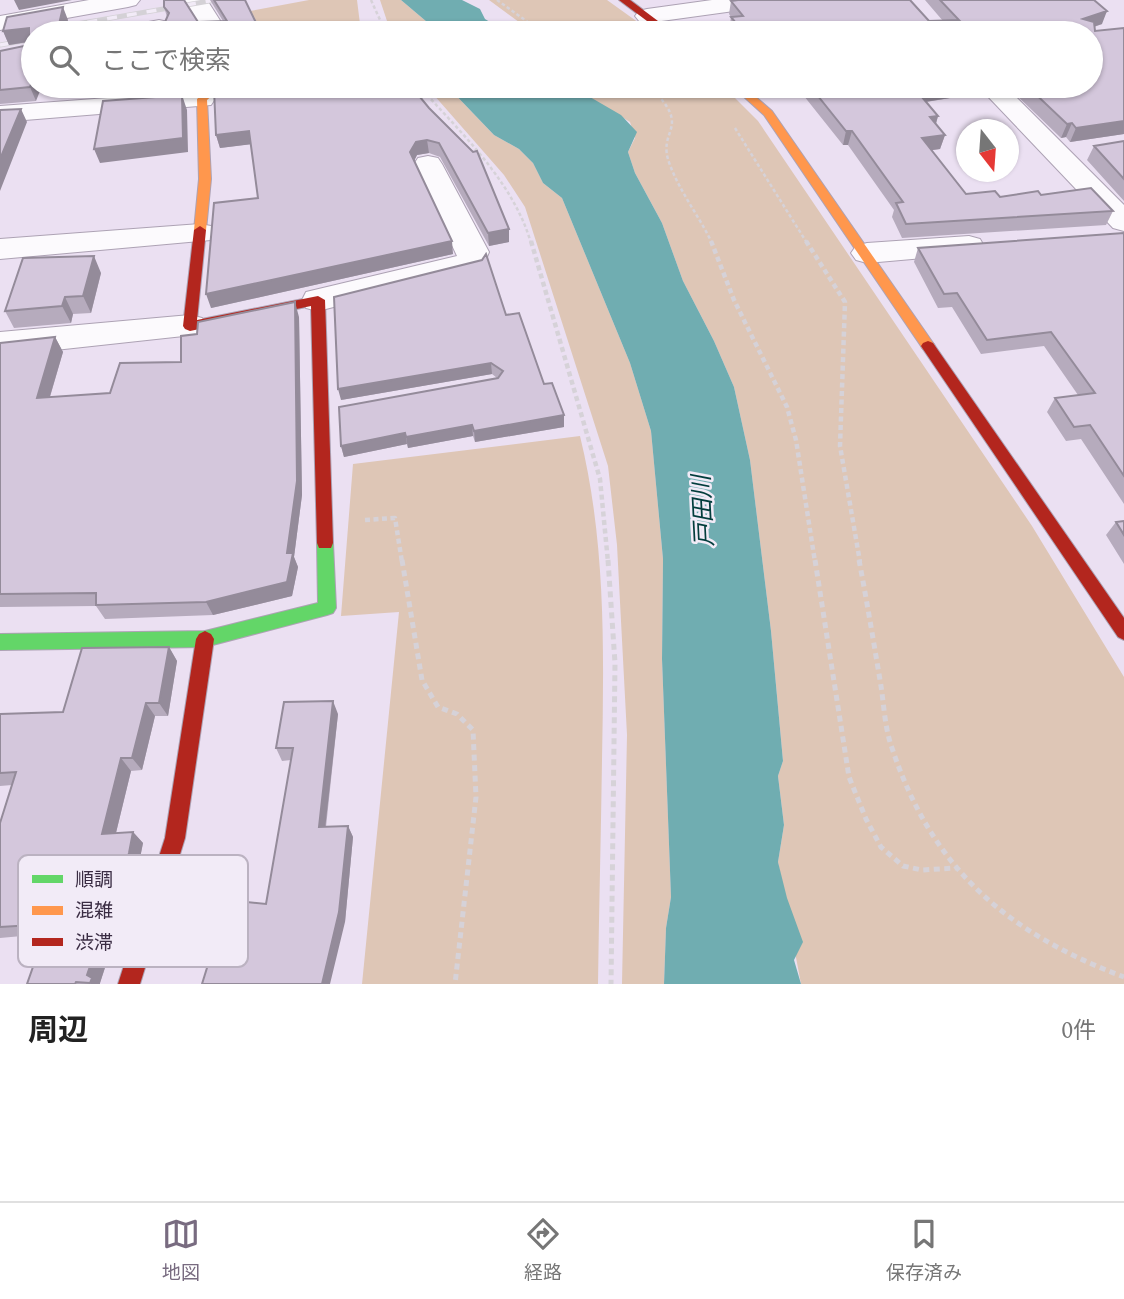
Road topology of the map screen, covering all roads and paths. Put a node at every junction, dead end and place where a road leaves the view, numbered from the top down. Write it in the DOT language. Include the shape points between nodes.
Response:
graph roads {
  1 [pos="128,0"];
  2 [pos="195,0"];
  3 [pos="371,0"];
  4 [pos="497,0"];
  5 [pos="624,0"];
  6 [pos="763,0"];
  7 [pos="647,16"];
  8 [pos="208,21"];
  9 [pos="381,21"];
  10 [pos="526,21"];
  11 [pos="653,21"];
  12 [pos="0,23"];
  13 [pos="153,98"];
  14 [pos="211,98"];
  15 [pos="429,98"];
  16 [pos="662,98"];
  17 [pos="706,98"];
  18 [pos="751,98"];
  19 [pos="1006,98"];
  20 [pos="714,105"];
  21 [pos="0,114"];
  22 [pos="729,118"];
  23 [pos="428,164"];
  24 [pos="1124,222"];
  25 [pos="200,233"];
  26 [pos="1002,244"];
  27 [pos="0,248"];
  28 [pos="867,253"];
  29 [pos="317,300"];
  30 [pos="190,326"];
  31 [pos="0,344"];
  32 [pos="324,523"];
  33 [pos="1124,632"];
  34 [pos="205,639"];
  35 [pos="0,642"];
  36 [pos="170,855"];
  37 [pos="957,868"];
  38 [pos="134,967"];
  39 [pos="1124,977"];
  40 [pos="129,984"];
  41 [pos="455,984"];
  42 [pos="611,984"];
  1 -- 12 [label="street"];
  2 -- 8 [label="street"];
  3 -- 9 [label="path"];
  4 -- 10 [label="path"];
  5 -- 7 [label="street"];
  6 -- 7 [label="street"];
  7 -- 11 [label="street"];
  13 -- 21 [label="street"];
  14 -- 25 [label="street"];
  15 -- 42 [label="path" via="518,207 600,479 615,663"];
  16 -- 37 [label="path" via="669,104 674,123 667,157 780,390 796,440 849,777 885,854 918,870"];
  17 -- 20 [label="path"];
  18 -- 28 [label="street" via="768,113"];
  19 -- 24 [label="street" via="1071,152"];
  22 -- 37 [label="path" via="845,302 840,446 891,746 912,800 942,853"];
  23 -- 29 [label="street" via="473,252 471,262"];
  25 -- 27 [label="street"];
  25 -- 30 [label="street"];
  26 -- 28 [label="street"];
  28 -- 33 [label="street"];
  29 -- 30 [label="street"];
  29 -- 32 [label="street"];
  30 -- 31 [label="street"];
  32 -- 34 [label="street" via="327,608"];
  32 -- 41 [label="path" via="394,518 422,680 438,707 457,714 474,730 476,797"];
  34 -- 35 [label="street"];
  34 -- 36 [label="street"];
  37 -- 39 [label="path" via="1021,927 1073,958"];
  38 -- 40 [label="street"];
}
